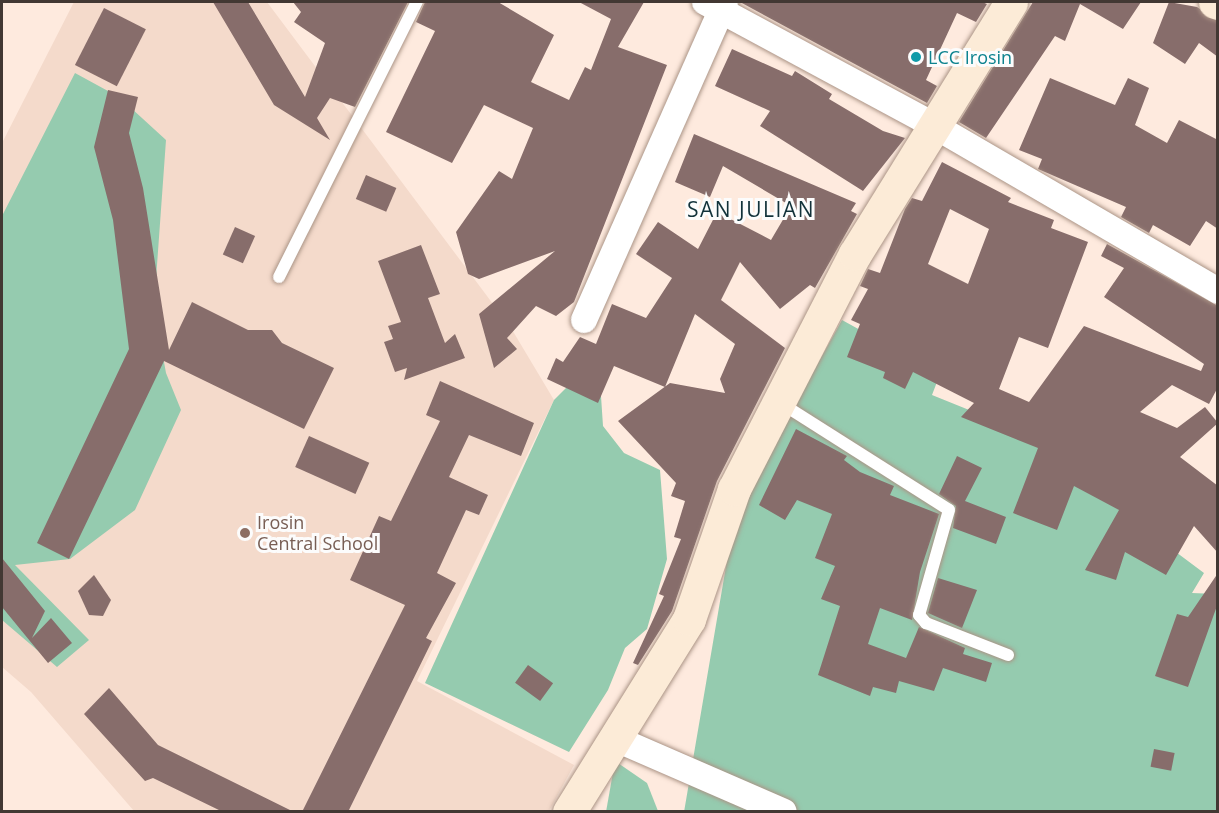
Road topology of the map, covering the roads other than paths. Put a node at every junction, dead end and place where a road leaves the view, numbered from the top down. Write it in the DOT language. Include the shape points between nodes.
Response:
graph roads {
  1 [pos="417,2"];
  2 [pos="1011,2"];
  3 [pos="717,4"];
  4 [pos="933,125"];
  5 [pos="279,278"];
  6 [pos="1218,291"];
  7 [pos="584,320"];
  8 [pos="778,402"];
  9 [pos="1008,655"];
  10 [pos="614,738"];
  11 [pos="569,812"];
  12 [pos="784,812"];
  1 -- 5 [label="lane"];
  2 -- 4 [label="street"];
  3 -- 4 [label="street"];
  3 -- 7 [label="street"];
  4 -- 6 [label="street"];
  4 -- 8 [label="street" via="855,254"];
  8 -- 9 [label="lane" via="949,510 919,615 926,623"];
  8 -- 10 [label="street" via="734,489 699,599"];
  10 -- 11 [label="street"];
  10 -- 12 [label="street"];
}
